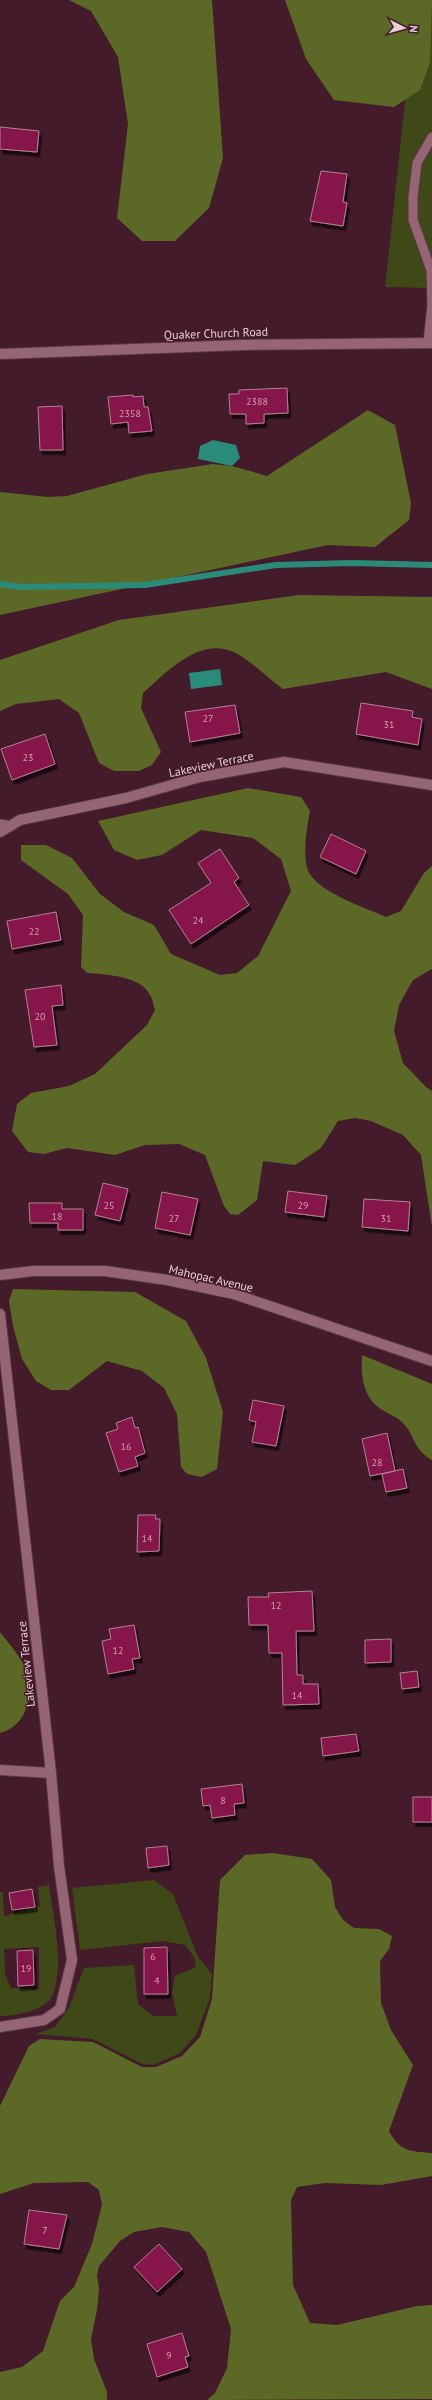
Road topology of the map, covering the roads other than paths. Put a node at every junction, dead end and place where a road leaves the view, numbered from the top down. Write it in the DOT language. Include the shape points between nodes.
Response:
graph roads {
  1 [pos="432,137"];
  2 [pos="430,343"];
  3 [pos="0,354"];
  4 [pos="432,784"];
  5 [pos="0,824"];
  6 [pos="11,826"];
  7 [pos="0,832"];
  8 [pos="0,1275"];
  9 [pos="0,1314"];
  10 [pos="432,1362"];
  11 [pos="0,1770"];
  12 [pos="51,1773"];
  13 [pos="0,2027"];
  1 -- 2 [label="lane" via="417,163 413,197 413,220 431,270"];
  2 -- 3 [label="street, Quaker Church Road" via="242,345"];
  4 -- 6 [label="street, Lakeview Terrace" via="284,762 200,777 126,798 20,820"];
  5 -- 6 [label="lane"];
  6 -- 7 [label="street, Lakeview Terrace"];
  8 -- 10 [label="street, Mahopac Avenue" via="33,1271 105,1272 167,1280 234,1294"];
  9 -- 12 [label="street, Lakeview Terrace"];
  11 -- 12 [label="street"];
  12 -- 13 [label="street, Lakeview Terrace" via="58,1866 72,1960 60,2009 44,2020"];
}
